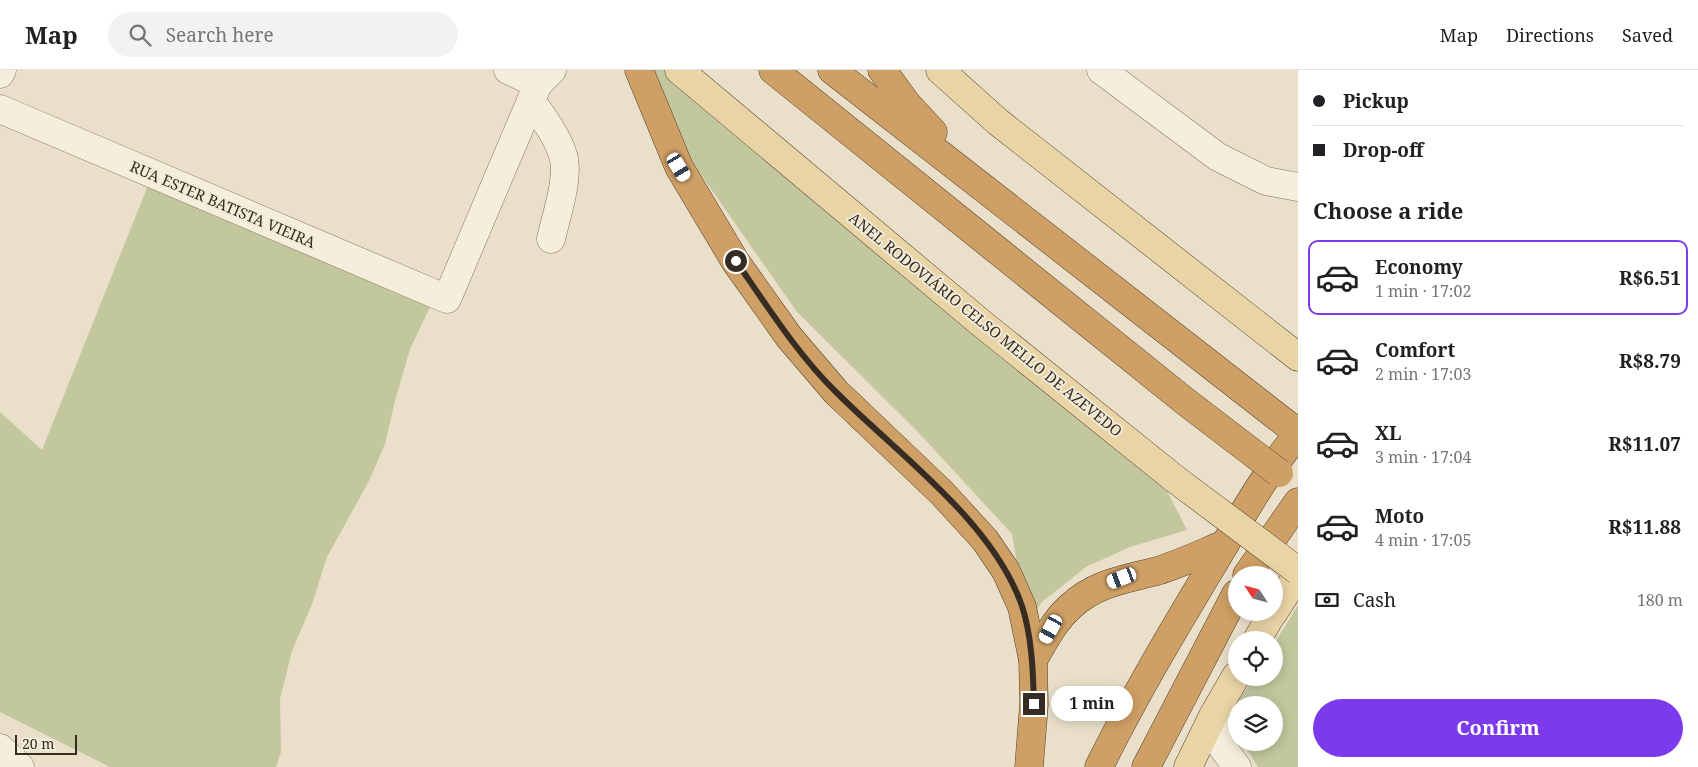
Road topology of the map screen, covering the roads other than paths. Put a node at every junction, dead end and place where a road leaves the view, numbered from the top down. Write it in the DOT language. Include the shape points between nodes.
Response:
graph roads {
  1 [pos="2,70"];
  2 [pos="508,70"];
  3 [pos="639,70"];
  4 [pos="679,70"];
  5 [pos="773,70"];
  6 [pos="832,70"];
  7 [pos="882,70"];
  8 [pos="940,70"];
  9 [pos="1101,70"];
  10 [pos="0,74"];
  11 [pos="540,85"];
  12 [pos="0,109"];
  13 [pos="1298,187"];
  14 [pos="1001,203"];
  15 [pos="551,239"];
  16 [pos="1298,357"];
  17 [pos="1298,434"];
  18 [pos="1298,488"];
  19 [pos="1298,502"];
  20 [pos="1225,544"];
  21 [pos="1253,566"];
  22 [pos="1298,572"];
  23 [pos="1283,596"];
  24 [pos="1228,609"];
  25 [pos="1033,660"];
  26 [pos="1230,686"];
  27 [pos="1214,714"];
  28 [pos="0,748"];
  29 [pos="1028,764"];
  30 [pos="20,767"];
  31 [pos="1099,767"];
  32 [pos="1146,767"];
  33 [pos="1188,767"];
  34 [pos="1237,767"];
  1 -- 10 [label="street"];
  2 -- 11 [label="street"];
  3 -- 25 [label="highway" via="679,167 736,261 789,337 836,392 942,493 985,540 1001,563 1022,607"];
  4 -- 22 [label="main road, ANEL RODOVIÁRIO CELSO MELLO DE AZEVEDO, bridge" via="981,324 1175,479"];
  5 -- 18 [label="highway, bridge"];
  6 -- 14 [label="highway"];
  7 -- 14 [label="highway" via="907,104"];
  8 -- 16 [label="main road" via="998,122"];
  9 -- 13 [label="street" via="1218,157 1266,181"];
  11 -- 12 [label="street, RUA ESTER BATISTA VIEIRA" via="447,299"];
  11 -- 15 [label="street" via="544,119 563,155 565,173"];
  14 -- 17 [label="highway"];
  17 -- 20 [label="highway"];
  19 -- 21 [label="highway"];
  20 -- 25 [label="highway" via="1158,570 1093,589 1070,607 1051,629"];
  20 -- 31 [label="highway" via="1152,665"];
  22 -- 23 [label="main road"];
  24 -- 32 [label="highway"];
  25 -- 29 [label="highway"];
  26 -- 27 [label="main road"];
  27 -- 33 [label="main road"];
  27 -- 34 [label="street" via="1220,744"];
  28 -- 30 [label="street"];
}
